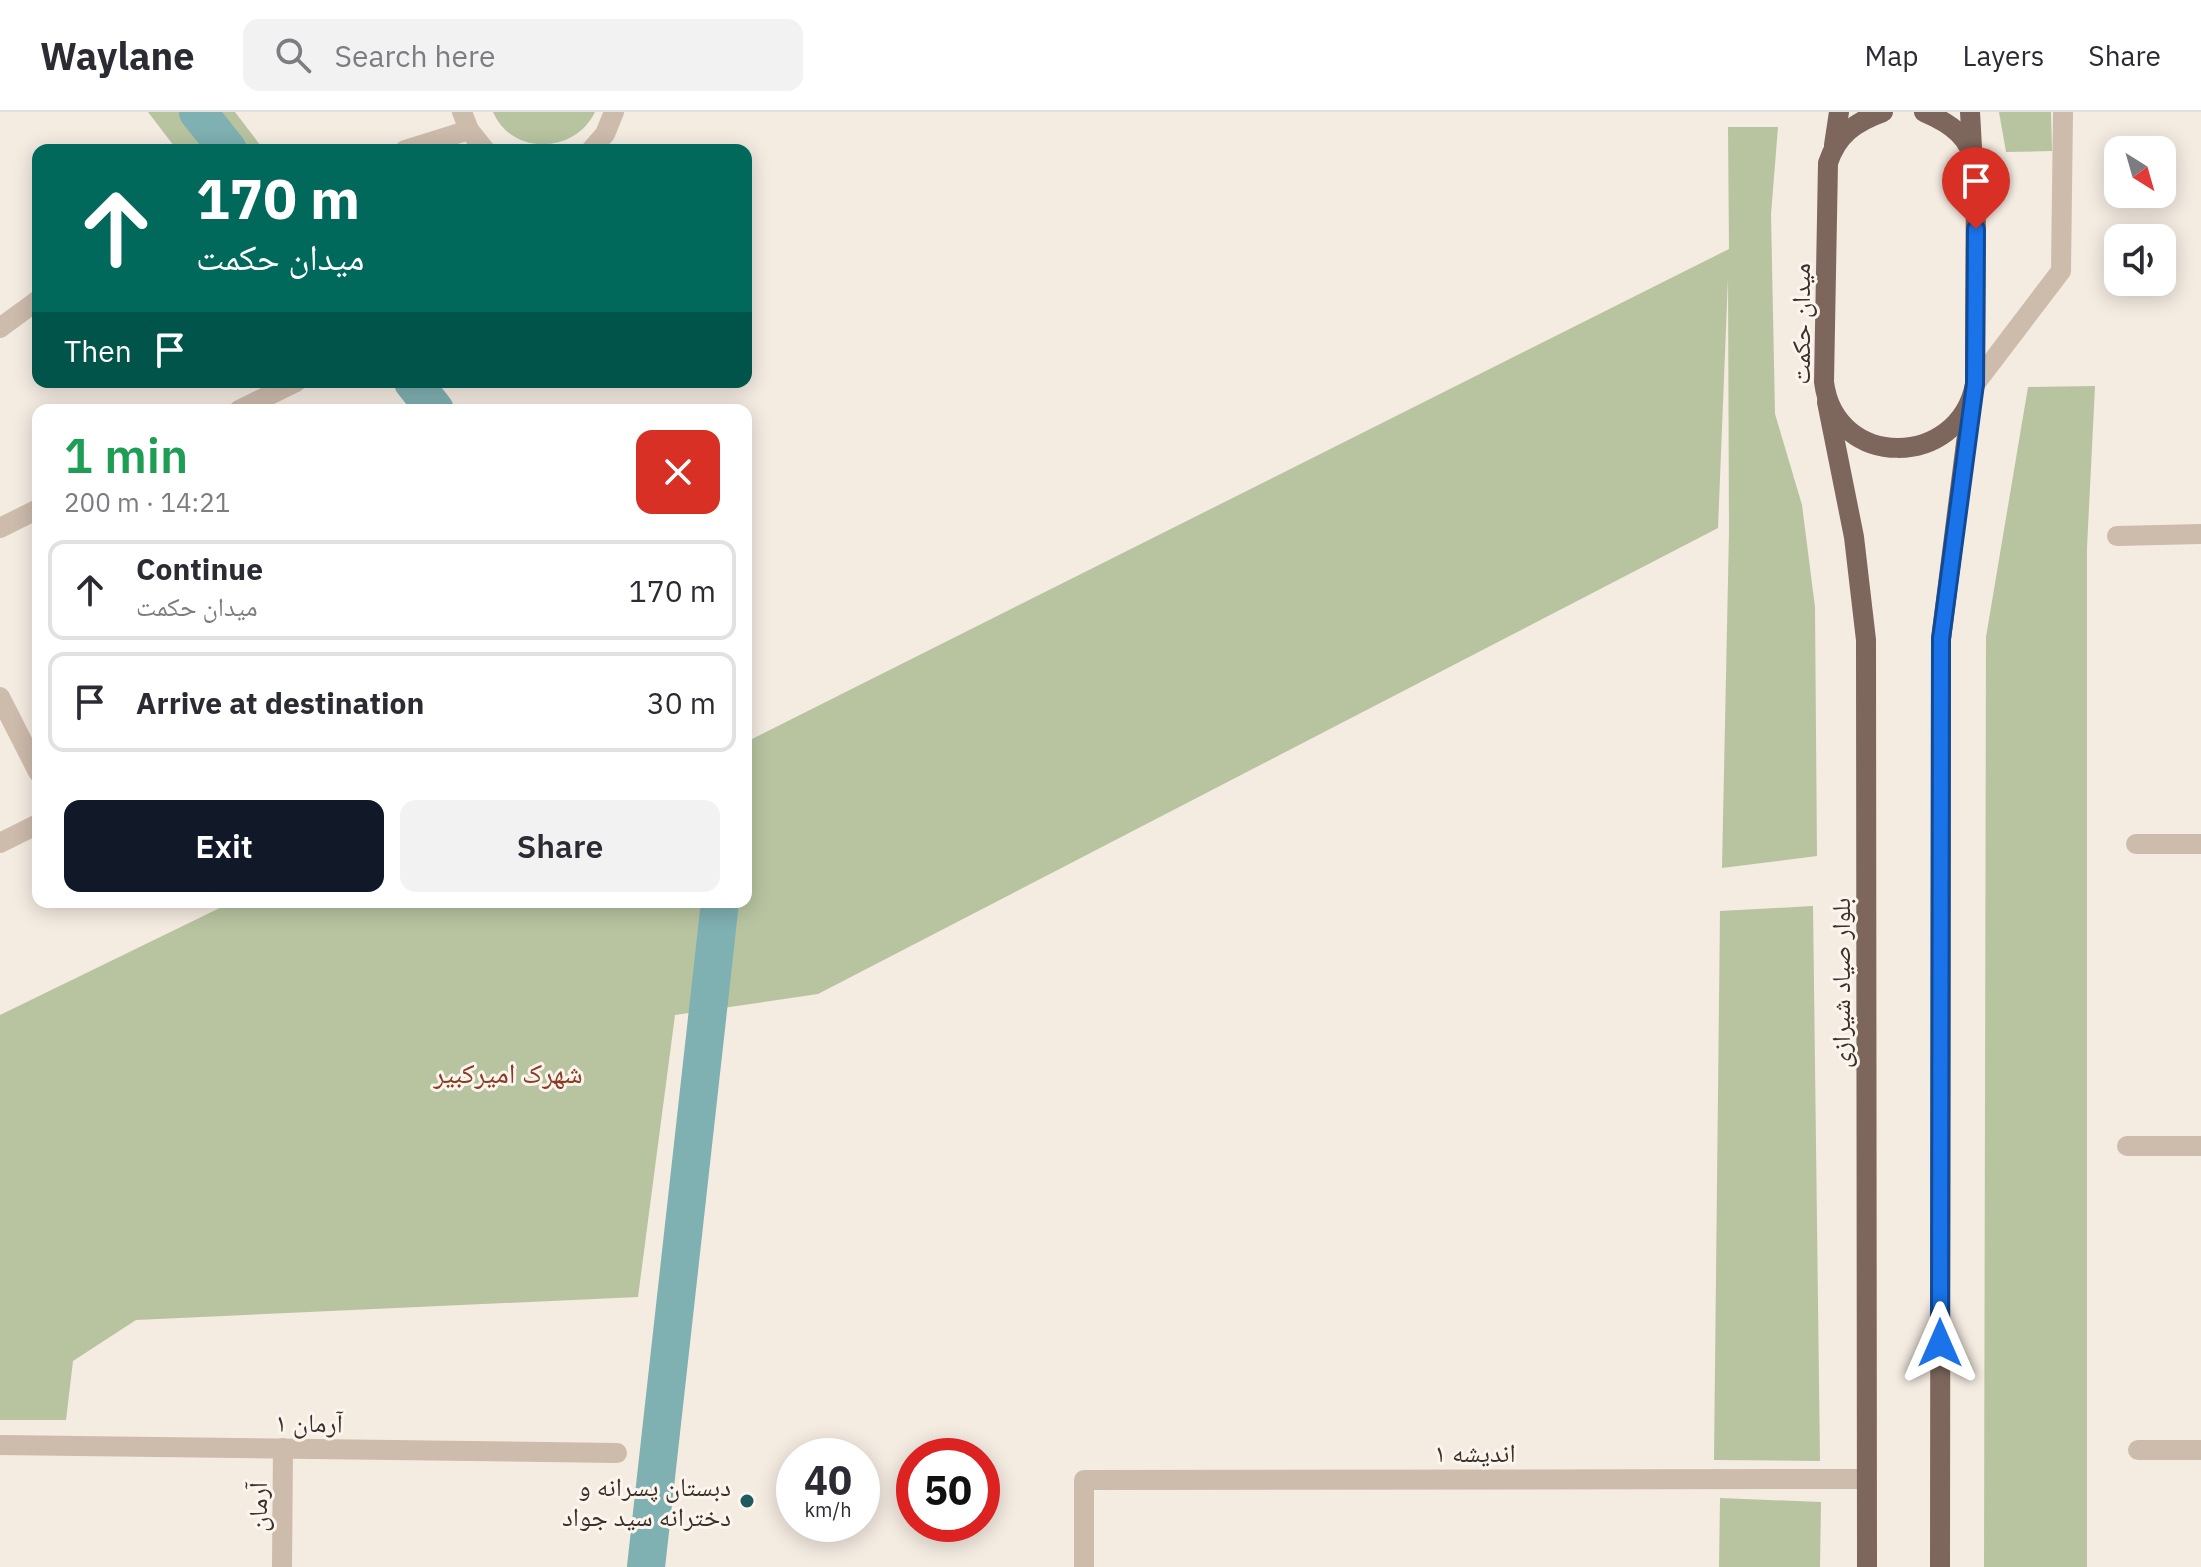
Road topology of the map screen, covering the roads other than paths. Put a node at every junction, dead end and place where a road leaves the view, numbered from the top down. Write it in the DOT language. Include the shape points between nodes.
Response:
graph roads {
  1 [pos="614,112"];
  2 [pos="1839,112"];
  3 [pos="1883,112"];
  4 [pos="1924,112"];
  5 [pos="1970,112"];
  6 [pos="2063,112"];
  7 [pos="466,121"];
  8 [pos="418,144"];
  9 [pos="481,144"];
  10 [pos="596,144"];
  11 [pos="1834,145"];
  12 [pos="1972,147"];
  13 [pos="32,304"];
  14 [pos="0,328"];
  15 [pos="284,388"];
  16 [pos="1973,394"];
  17 [pos="1827,402"];
  18 [pos="251,404"];
  19 [pos="32,512"];
  20 [pos="0,528"];
  21 [pos="2201,534"];
  22 [pos="2117,536"];
  23 [pos="0,697"];
  24 [pos="32,760"];
  25 [pos="32,827"];
  26 [pos="0,843"];
  27 [pos="2136,844"];
  28 [pos="2201,844"];
  29 [pos="2127,1146"];
  30 [pos="2201,1146"];
  31 [pos="0,1445"];
  32 [pos="283,1448"];
  33 [pos="2138,1450"];
  34 [pos="2201,1450"];
  35 [pos="617,1453"];
  36 [pos="1866,1479"];
  37 [pos="282,1567"];
  38 [pos="1084,1567"];
  39 [pos="1867,1567"];
  40 [pos="1940,1567"];
  1 -- 10 [label="street"];
  2 -- 11 [label="main road"];
  3 -- 11 [label="main road" via="1864,119"];
  4 -- 12 [label="main road" via="1959,131"];
  5 -- 12 [label="main road"];
  6 -- 16 [label="street" via="2061,271"];
  7 -- 8 [label="street"];
  7 -- 9 [label="street"];
  11 -- 17 [label="main road, میدان حکمت" via="1828,163"];
  12 -- 16 [label="main road"];
  13 -- 14 [label="street"];
  15 -- 18 [label="street"];
  16 -- 17 [label="main road, میدان حکمت" via="1945,434 1898,448 1869,443 1852,433"];
  16 -- 40 [label="main road" via="1941,639"];
  17 -- 36 [label="main road, بلوار صیاد شیرازی" via="1854,537 1866,640"];
  19 -- 20 [label="street"];
  21 -- 22 [label="street"];
  23 -- 24 [label="street"];
  25 -- 26 [label="street"];
  27 -- 28 [label="street"];
  29 -- 30 [label="street"];
  31 -- 32 [label="street, آرمان ۱"];
  32 -- 35 [label="street, آرمان ۱"];
  32 -- 37 [label="street, آرمان"];
  33 -- 34 [label="street"];
  36 -- 38 [label="street, اندیشه ۱" via="1084,1480"];
  36 -- 39 [label="main road, بلوار صیاد شیرازی"];
}
